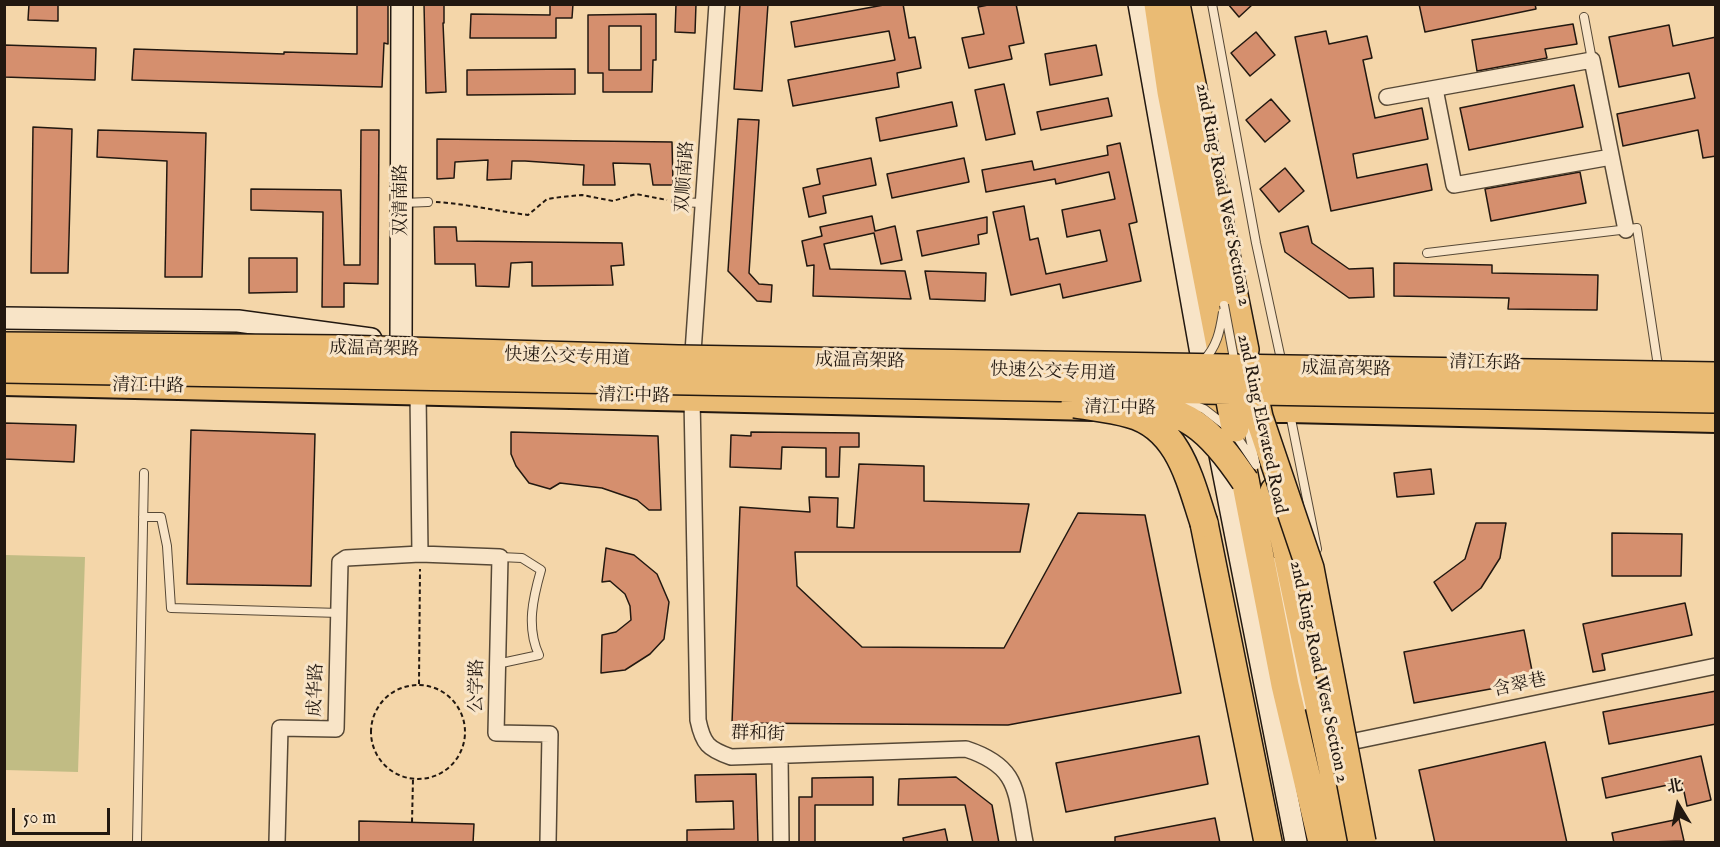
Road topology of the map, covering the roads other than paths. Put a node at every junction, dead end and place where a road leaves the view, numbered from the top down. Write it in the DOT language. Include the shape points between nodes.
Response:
graph roads {
  1 [pos="402,4"];
  2 [pos="717,4"];
  3 [pos="1139,4"];
  4 [pos="1168,4"];
  5 [pos="1190,4"];
  6 [pos="1212,4"];
  7 [pos="1168,12"];
  8 [pos="1584,17"];
  9 [pos="1592,60"];
  10 [pos="1435,88"];
  11 [pos="1388,97"];
  12 [pos="1611,158"];
  13 [pos="428,202"];
  14 [pos="676,202"];
  15 [pos="401,203"];
  16 [pos="703,203"];
  17 [pos="1626,230"];
  18 [pos="1427,253"];
  19 [pos="1221,294"];
  20 [pos="1224,305"];
  21 [pos="4,318"];
  22 [pos="4,329"];
  23 [pos="4,338"];
  24 [pos="401,344"];
  25 [pos="4,346"];
  26 [pos="342,349"];
  27 [pos="693,352"];
  28 [pos="4,361"];
  29 [pos="1281,363"];
  30 [pos="1658,366"];
  31 [pos="1716,367"];
  32 [pos="1246,368"];
  33 [pos="4,369"];
  34 [pos="1193,370"];
  35 [pos="1716,376"];
  36 [pos="651,379"];
  37 [pos="1176,381"];
  38 [pos="4,384"];
  39 [pos="1240,385"];
  40 [pos="1129,391"];
  41 [pos="418,393"];
  42 [pos="692,398"];
  43 [pos="1716,399"];
  44 [pos="1075,404"];
  45 [pos="1289,411"];
  46 [pos="1212,412"];
  47 [pos="1261,414"];
  48 [pos="1716,421"];
  49 [pos="144,473"];
  50 [pos="1253,474"];
  51 [pos="143,517"];
  52 [pos="420,554"];
  53 [pos="500,557"];
  54 [pos="1274,557"];
  55 [pos="1318,559"];
  56 [pos="339,613"];
  57 [pos="498,664"];
  58 [pos="1716,666"];
  59 [pos="1306,717"];
  60 [pos="1333,746"];
  61 [pos="780,756"];
  62 [pos="1324,831"];
  63 [pos="137,843"];
  64 [pos="277,843"];
  65 [pos="548,843"];
  66 [pos="781,843"];
  67 [pos="1025,843"];
  68 [pos="1268,843"];
  69 [pos="1296,843"];
  70 [pos="1331,843"];
  71 [pos="1348,843"];
  72 [pos="1357,843"];
  73 [pos="1362,843"];
  1 -- 15 [label="main road, 双清南路"];
  2 -- 16 [label="street, 双顺南路"];
  3 -- 34 [label="main road"];
  4 -- 7 [label="lane"];
  5 -- 32 [label="main road, 2nd Ring Road West Section 2"];
  6 -- 29 [label="lane"];
  7 -- 47 [label="highway, 2nd Ring Elevated Road, bridge"];
  7 -- 50 [label="highway, 2nd Ring Elevated Road, bridge" via="1171,92"];
  8 -- 9 [label="lane"];
  9 -- 10 [label="street"];
  9 -- 12 [label="street"];
  10 -- 11 [label="street"];
  10 -- 12 [label="street" via="1454,185"];
  12 -- 17 [label="street"];
  13 -- 15 [label="lane"];
  14 -- 16 [label="lane"];
  15 -- 24 [label="main road, 双清南路"];
  16 -- 27 [label="street, 双顺南路"];
  17 -- 18 [label="lane"];
  17 -- 30 [label="lane" via="1637,228"];
  19 -- 20 [label="lane"];
  20 -- 32 [label="lane, bridge"];
  20 -- 34 [label="lane, bridge" via="1213,349"];
  21 -- 24 [label="main road" via="238,321"];
  22 -- 26 [label="highway, bridge" via="144,332"];
  23 -- 24 [label="main road"];
  24 -- 27 [label="main road"];
  24 -- 41 [label="main road, 双清南路"];
  25 -- 26 [label="highway, 成温高架路, bridge"];
  26 -- 35 [label="highway, 成温高架路, bridge" via="678,359"];
  27 -- 34 [label="main road"];
  28 -- 40 [label="lane, 快速公交专用道, bridge" via="342,366"];
  29 -- 30 [label="main road, 清江东路"];
  29 -- 32 [label="main road, 清江东路"];
  29 -- 45 [label="lane"];
  30 -- 31 [label="main road, 清江东路"];
  32 -- 34 [label="main road"];
  32 -- 47 [label="main road, 2nd Ring Road West Section 2"];
  33 -- 36 [label="highway, 成温高架路, bridge"];
  34 -- 46 [label="main road"];
  36 -- 43 [label="highway, 成温高架路, bridge"];
  36 -- 44 [label="highway, bridge" via="726,396"];
  37 -- 40 [label="lane, 快速公交专用道, bridge"];
  38 -- 41 [label="main road, 清江中路"];
  39 -- 50 [label="lane, bridge"];
  40 -- 50 [label="lane, 快速公交专用道, bridge" via="1184,401 1204,409 1233,432"];
  41 -- 42 [label="main road, 清江中路"];
  41 -- 52 [label="street"];
  42 -- 46 [label="main road, 清江中路"];
  42 -- 61 [label="street, 群和街" via="698,720 702,738 713,750 731,757"];
  44 -- 50 [label="highway, bridge" via="1146,406 1180,415 1209,433 1228,455"];
  44 -- 68 [label="highway, bridge" via="1131,414 1147,421 1170,440 1183,459 1204,523"];
  45 -- 47 [label="main road"];
  45 -- 48 [label="main road"];
  45 -- 55 [label="lane"];
  46 -- 47 [label="main road, 清江中路"];
  46 -- 69 [label="main road"];
  47 -- 60 [label="main road, 2nd Ring Road West Section 2"];
  47 -- 71 [label="highway, 2nd Ring Elevated Road, bridge"];
  47 -- 73 [label="highway, bridge" via="1310,568"];
  49 -- 51 [label="lane"];
  50 -- 62 [label="highway, 2nd Ring Elevated Road" via="1285,685"];
  51 -- 56 [label="lane" via="161,517 171,608"];
  51 -- 63 [label="lane"];
  52 -- 53 [label="street"];
  52 -- 56 [label="street, 成华路" via="346,558 340,562"];
  53 -- 57 [label="street, 公学路"];
  53 -- 57 [label="lane" via="522,558 541,570 532,608 539,655"];
  54 -- 59 [label="lane"];
  56 -- 64 [label="street, 成华路" via="336,729 280,728"];
  57 -- 65 [label="street, 公学路" via="496,733 550,734"];
  58 -- 60 [label="street, 含翠巷"];
  60 -- 72 [label="main road, 2nd Ring Road West Section 2"];
  61 -- 66 [label="street"];
  61 -- 67 [label="street, 群和街" via="966,749 987,756 1013,782"];
  62 -- 70 [label="lane"];
}
